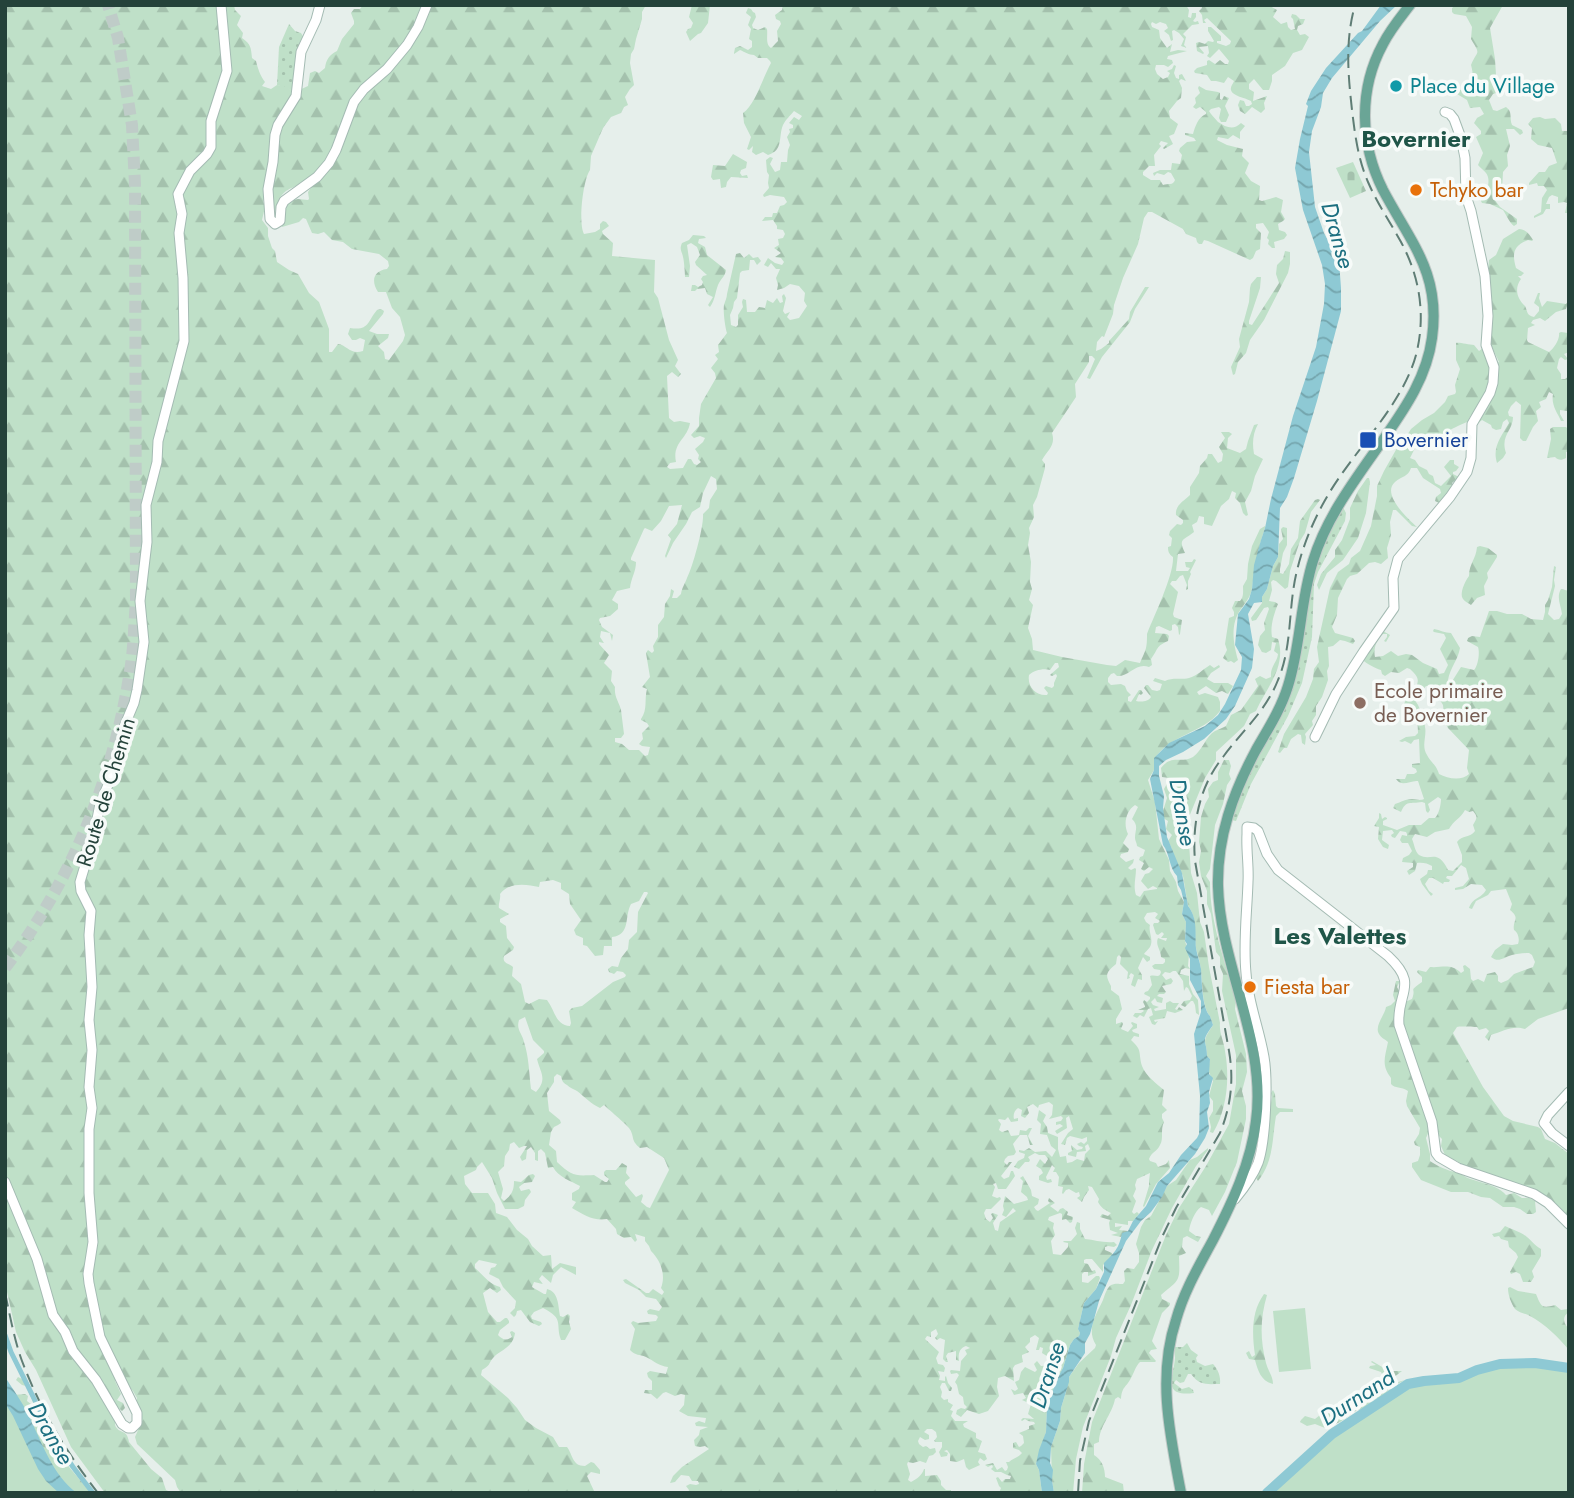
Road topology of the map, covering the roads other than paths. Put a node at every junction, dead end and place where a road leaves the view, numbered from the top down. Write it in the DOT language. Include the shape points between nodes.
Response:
graph roads {
  1 [pos="221,5"];
  2 [pos="320,5"];
  3 [pos="427,5"];
  4 [pos="1410,5"];
  5 [pos="1445,112"];
  6 [pos="1315,737"];
  7 [pos="1256,1075"];
  8 [pos="1569,1092"];
  9 [pos="1569,1146"];
  10 [pos="1252,1175"];
  11 [pos="1241,1180"];
  12 [pos="5,1182"];
  13 [pos="1231,1202"];
  14 [pos="1569,1224"];
  15 [pos="1189,1284"];
  16 [pos="1181,1493"];
  1 -- 12 [label="street, Route de Chemin" via="227,71 211,121 211,146 178,194 184,341 146,505 140,601 144,642 136,695 80,882 91,909 93,1242 88,1273 100,1337 136,1413 134,1427 122,1423 53,1315 37,1259"];
  2 -- 3 [label="street" via="301,52 296,96 275,135 268,189 270,219 275,224 282,204 332,159 354,102 407,45"];
  4 -- 7 [label="main road" via="1377,56 1366,93 1365,123 1377,175 1428,275 1432,336 1416,388 1319,544 1306,583 1288,685 1225,823 1219,865 1221,916"];
  5 -- 6 [label="street" via="1454,119 1465,158 1466,197 1485,276 1486,345 1494,367 1493,383 1472,424 1467,472 1398,559 1392,612 1336,694"];
  7 -- 11 [label="main road" via="1256,1123"];
  7 -- 15 [label="main road" via="1243,1156"];
  8 -- 9 [label="street" via="1544,1123"];
  10 -- 11 [label="street"];
  10 -- 13 [label="street"];
  10 -- 14 [label="street" via="1261,1151 1266,1089 1246,971 1247,831 1257,830 1278,870 1403,972 1406,987 1399,1025 1439,1157 1452,1166 1534,1194"];
  11 -- 13 [label="main road"];
  13 -- 15 [label="main road"];
  15 -- 16 [label="main road" via="1172,1332 1166,1379"];
}
